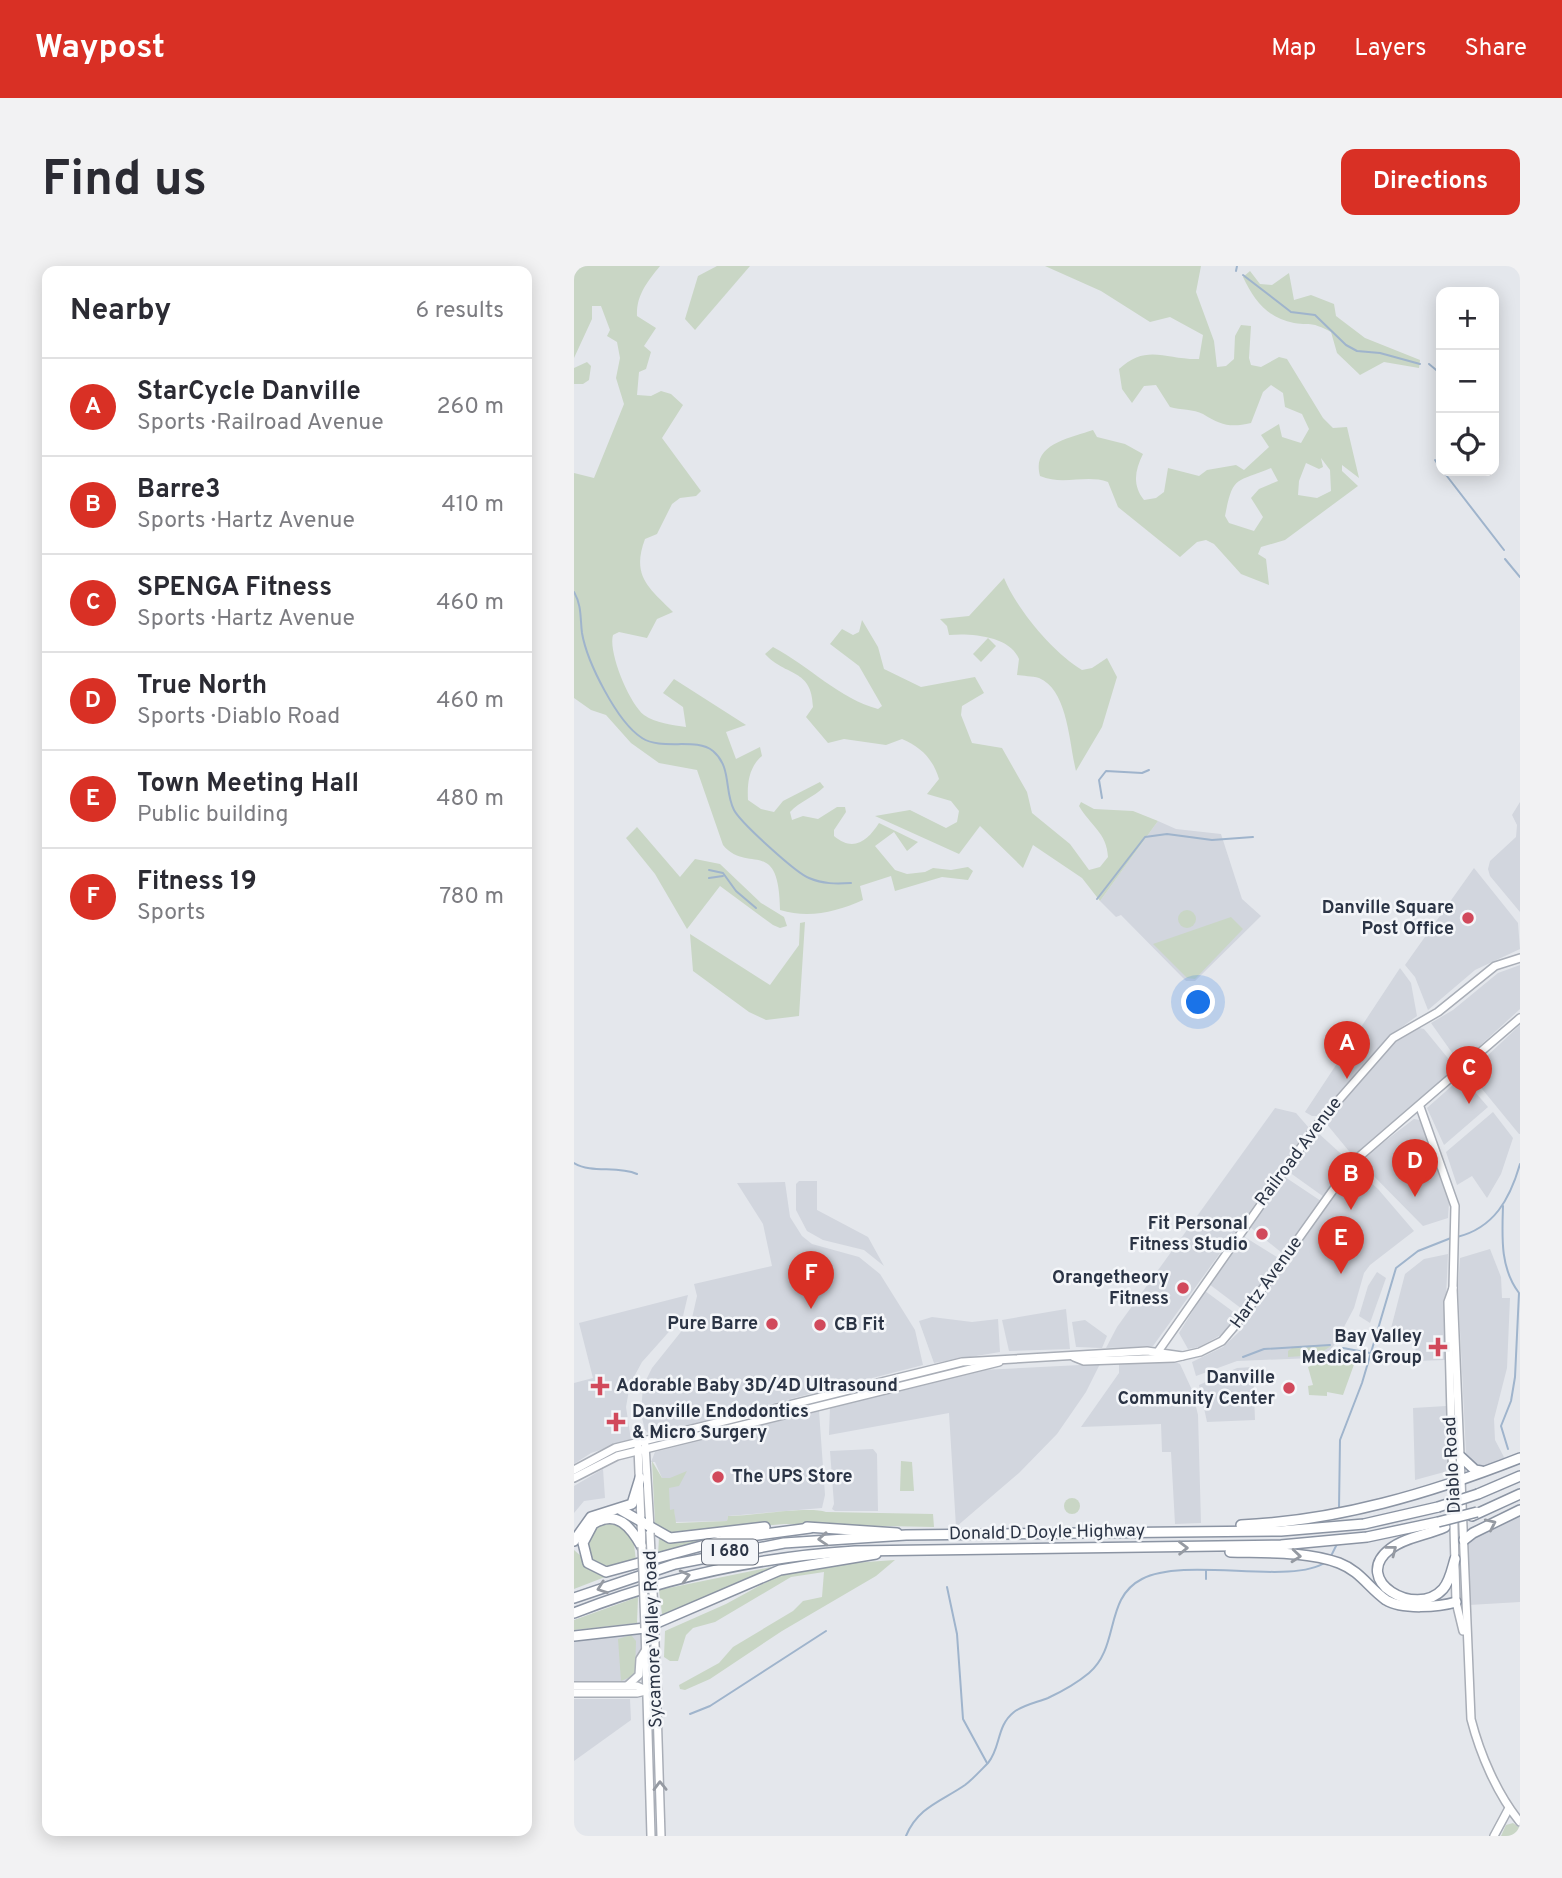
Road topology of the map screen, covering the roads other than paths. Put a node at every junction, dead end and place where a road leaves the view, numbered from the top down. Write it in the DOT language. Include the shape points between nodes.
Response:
graph roads {
  1 [pos="1520,958"];
  2 [pos="1520,1018"];
  3 [pos="1420,1107"];
  4 [pos="1453,1287"];
  5 [pos="1160,1350"];
  6 [pos="1073,1356"];
  7 [pos="1182,1356"];
  8 [pos="1148,1359"];
  9 [pos="641,1447"];
  10 [pos="1461,1458"];
  11 [pos="1520,1458"];
  12 [pos="574,1470"];
  13 [pos="1483,1471"];
  14 [pos="1520,1476"];
  15 [pos="574,1478"];
  16 [pos="640,1478"];
  17 [pos="1458,1480"];
  18 [pos="1520,1494"];
  19 [pos="621,1510"];
  20 [pos="1520,1510"];
  21 [pos="1320,1524"];
  22 [pos="1442,1525"];
  23 [pos="646,1528"];
  24 [pos="810,1528"];
  25 [pos="892,1534"];
  26 [pos="1464,1540"];
  27 [pos="574,1542"];
  28 [pos="642,1547"];
  29 [pos="1211,1548"];
  30 [pos="887,1551"];
  31 [pos="1455,1559"];
  32 [pos="574,1598"];
  33 [pos="1460,1602"];
  34 [pos="574,1613"];
  35 [pos="650,1626"];
  36 [pos="574,1636"];
  37 [pos="645,1651"];
  38 [pos="574,1686"];
  39 [pos="626,1686"];
  40 [pos="658,1688"];
  41 [pos="646,1690"];
  42 [pos="574,1693"];
  43 [pos="1509,1808"];
  44 [pos="1520,1822"];
  45 [pos="651,1836"];
  46 [pos="661,1836"];
  47 [pos="1494,1836"];
  1 -- 5 [label="main road, Railroad Avenue" via="1495,966 1438,1012 1393,1038 1314,1129"];
  2 -- 3 [label="main road, Hartz Avenue"];
  3 -- 4 [label="main road, Diablo Road" via="1454,1198"];
  3 -- 7 [label="main road, Hartz Avenue" via="1353,1163 1232,1332 1209,1349"];
  4 -- 10 [label="main road, Diablo Road"];
  4 -- 17 [label="main road, Diablo Road" via="1448,1302"];
  5 -- 6 [label="main road"];
  5 -- 7 [label="main road"];
  5 -- 8 [label="main road, Railroad Avenue"];
  6 -- 8 [label="main road, Hartz Avenue" via="1084,1361"];
  6 -- 9 [label="main road" via="971,1360 928,1368"];
  7 -- 8 [label="main road, Hartz Avenue"];
  9 -- 12 [label="main road" via="607,1451"];
  9 -- 15 [label="main road"];
  9 -- 16 [label="main road, Sycamore Valley Road"];
  9 -- 23 [label="main road, Sycamore Valley Road"];
  10 -- 13 [label="highway"];
  10 -- 17 [label="main road, Diablo Road"];
  11 -- 13 [label="highway"];
  13 -- 17 [label="highway"];
  14 -- 21 [label="highway, bridge" via="1437,1507 1364,1524"];
  16 -- 19 [label="highway" via="635,1501"];
  16 -- 23 [label="main road, Sycamore Valley Road"];
  17 -- 21 [label="highway"];
  17 -- 26 [label="main road, Diablo Road"];
  17 -- 31 [label="main road, Diablo Road"];
  18 -- 22 [label="highway, Donald D Doyle Highway / I 680, bridge"];
  19 -- 23 [label="highway"];
  19 -- 27 [label="highway" via="591,1517"];
  26 -- 20 [label="highway, one-way"];
  21 -- 25 [label="highway, Donald D Doyle Highway" via="1227,1526 1211,1531"];
  22 -- 29 [label="highway, Donald D Doyle Highway / I 680" via="1312,1543"];
  31 -- 22 [label="highway, one-way" via="1446,1587 1431,1597 1395,1596 1380,1578 1379,1567 1387,1551"];
  23 -- 24 [label="highway" via="679,1538 744,1529"];
  23 -- 28 [label="main road, Sycamore Valley Road"];
  23 -- 35 [label="main road, Sycamore Valley Road, bridge" via="654,1612"];
  24 -- 25 [label="highway"];
  24 -- 28 [label="highway" via="717,1541 606,1572 593,1567 583,1551 584,1536 598,1521 610,1518 633,1530"];
  25 -- 32 [label="highway, I 680, one-way" via="723,1553 650,1571"];
  26 -- 33 [label="main road, Diablo Road"];
  28 -- 35 [label="main road, Sycamore Valley Road, bridge"];
  30 -- 29 [label="highway, Donald D Doyle Highway / I 680, one-way"];
  29 -- 33 [label="highway, one-way" via="1311,1557 1347,1567 1392,1603"];
  34 -- 30 [label="highway, Donald D Doyle Highway / I 680, one-way" via="714,1568 786,1556"];
  30 -- 35 [label="highway" via="780,1570"];
  31 -- 33 [label="main road, Diablo Road"];
  33 -- 43 [label="main road, Diablo Road" via="1471,1719"];
  35 -- 36 [label="highway"];
  35 -- 37 [label="main road, Sycamore Valley Road"];
  35 -- 40 [label="main road, Sycamore Valley Road"];
  37 -- 39 [label="main road" via="639,1659 639,1675"];
  37 -- 41 [label="main road, Sycamore Valley Road"];
  38 -- 39 [label="main road"];
  39 -- 41 [label="main road"];
  40 -- 41 [label="main road"];
  46 -- 40 [label="main road, Sycamore Valley Road, one-way"];
  41 -- 42 [label="main road"];
  41 -- 45 [label="main road, Sycamore Valley Road"];
  43 -- 44 [label="main road, Diablo Road"];
  43 -- 47 [label="main road"];
}
